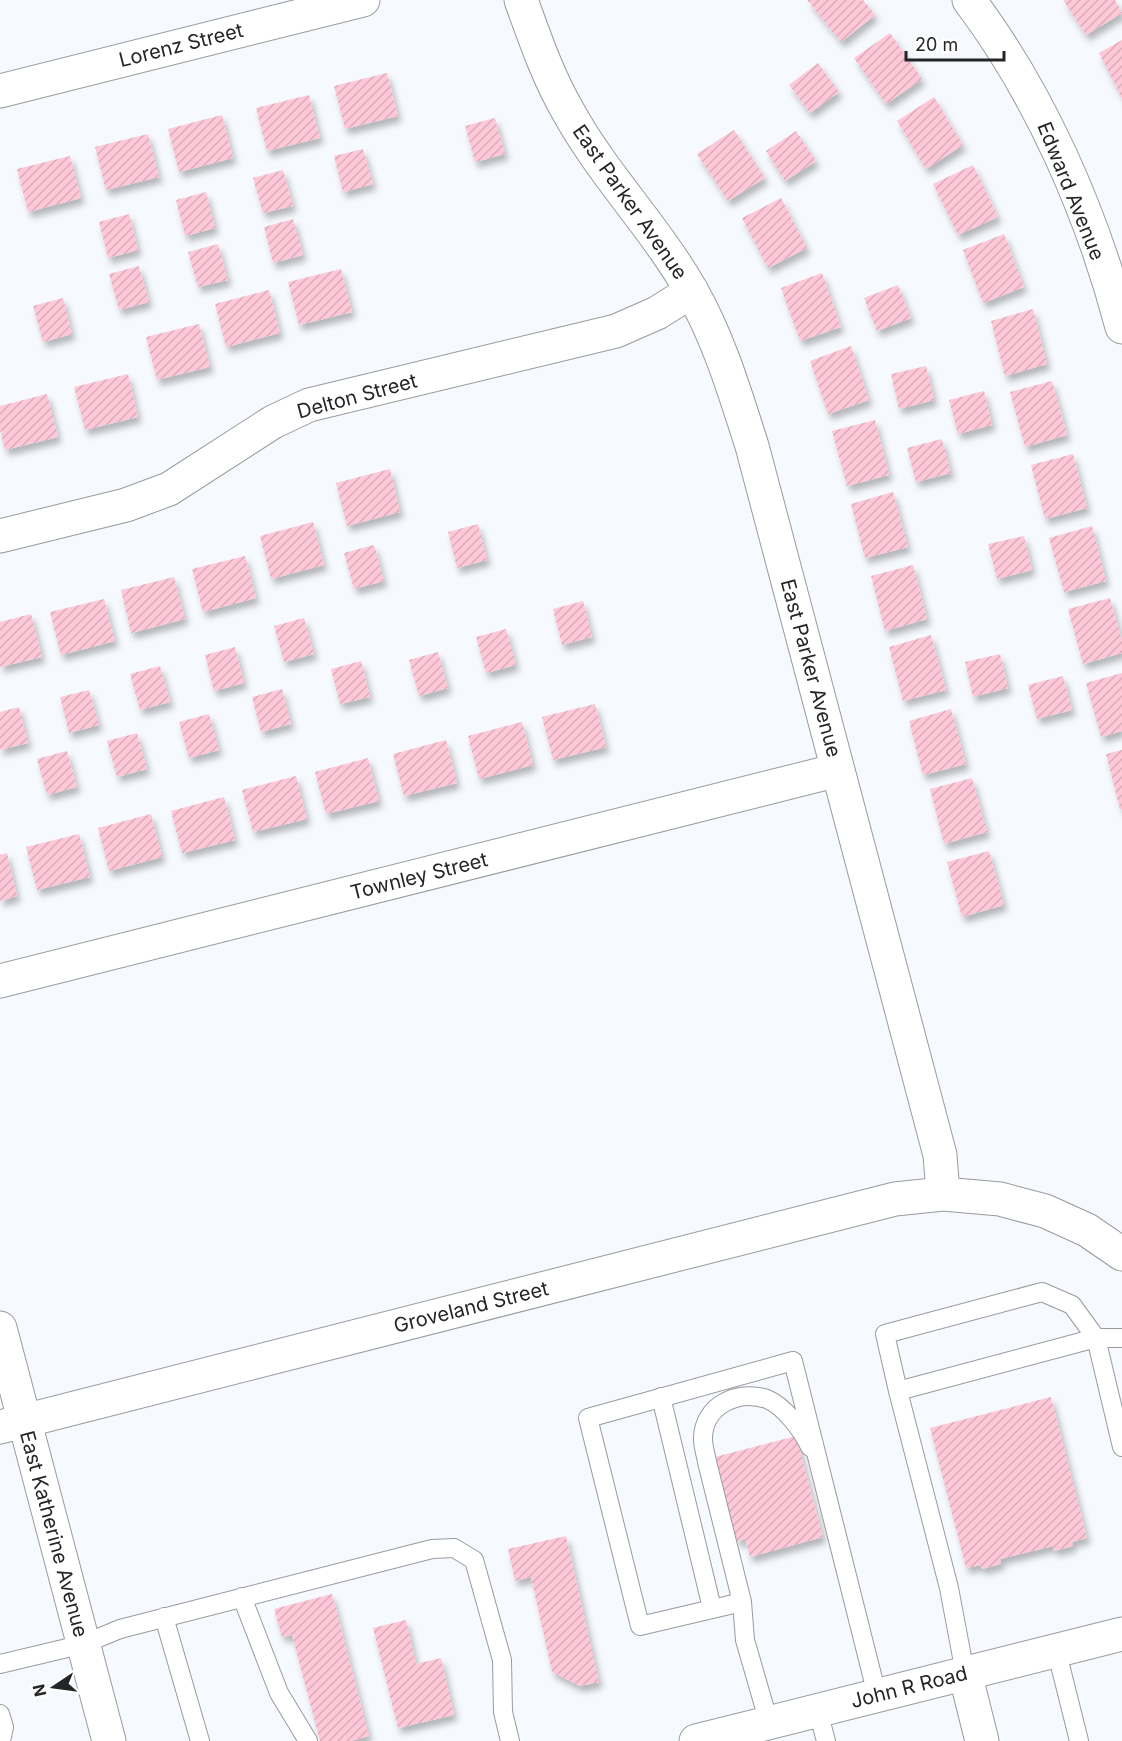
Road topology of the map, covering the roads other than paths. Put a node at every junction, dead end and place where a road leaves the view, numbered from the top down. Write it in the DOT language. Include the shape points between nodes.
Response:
graph roads {
  1 [pos="363,0"];
  2 [pos="521,0"];
  3 [pos="969,0"];
  4 [pos="0,91"];
  5 [pos="692,291"];
  6 [pos="1122,327"];
  7 [pos="0,536"];
  8 [pos="838,770"];
  9 [pos="0,981"];
  10 [pos="943,1194"];
  11 [pos="1122,1254"];
  12 [pos="0,1328"];
  13 [pos="1096,1338"];
  14 [pos="1122,1338"];
  15 [pos="898,1391"];
  16 [pos="661,1397"];
  17 [pos="12,1424"];
  18 [pos="1122,1447"];
  19 [pos="823,1479"];
  20 [pos="242,1597"];
  21 [pos="742,1602"];
  22 [pos="712,1608"];
  23 [pos="164,1617"];
  24 [pos="1122,1634"];
  25 [pos="84,1644"];
  26 [pos="1056,1649"];
  27 [pos="0,1664"];
  28 [pos="965,1673"];
  29 [pos="877,1695"];
  30 [pos="0,1714"];
  31 [pos="769,1723"];
  32 [pos="822,1726"];
  33 [pos="1,1741"];
  34 [pos="109,1741"];
  35 [pos="200,1741"];
  36 [pos="308,1741"];
  37 [pos="510,1741"];
  38 [pos="696,1741"];
  39 [pos="982,1741"];
  40 [pos="1079,1741"];
  1 -- 4 [label="street, Lorenz Street"];
  2 -- 5 [label="street, East Parker Avenue" via="552,82 569,114"];
  3 -- 6 [label="street, Edward Avenue" via="1036,106 1065,164 1092,232"];
  5 -- 7 [label="street, Delton Street" via="657,313 616,331 309,405 273,422 169,489 126,505"];
  5 -- 8 [label="street, East Parker Avenue" via="722,355 752,446"];
  8 -- 9 [label="street, Townley Street"];
  8 -- 10 [label="street, East Parker Avenue" via="940,1155"];
  10 -- 11 [label="street" via="1000,1199 1044,1211 1088,1230"];
  10 -- 17 [label="street, Groveland Street" via="895,1199"];
  12 -- 17 [label="street, East Katherine Avenue"];
  13 -- 14 [label="lane"];
  13 -- 15 [label="lane"];
  13 -- 15 [label="lane" via="1072,1305 1042,1292 885,1334"];
  13 -- 18 [label="lane"];
  15 -- 28 [label="lane" via="949,1588"];
  16 -- 19 [label="lane" via="793,1360"];
  16 -- 22 [label="lane"];
  16 -- 22 [label="lane" via="588,1418 640,1626"];
  17 -- 25 [label="street, East Katherine Avenue"];
  19 -- 21 [label="lane" via="806,1438 788,1415 767,1400 740,1396 721,1403 708,1417 703,1439 707,1462"];
  19 -- 29 [label="lane"];
  20 -- 23 [label="lane"];
  20 -- 36 [label="lane" via="279,1693"];
  20 -- 37 [label="lane" via="432,1549 454,1548 474,1560 502,1660 503,1712"];
  21 -- 22 [label="lane"];
  21 -- 31 [label="lane" via="745,1640"];
  23 -- 25 [label="lane"];
  23 -- 35 [label="lane"];
  24 -- 26 [label="street, John R Road"];
  25 -- 27 [label="lane"];
  25 -- 34 [label="street, East Katherine Avenue"];
  26 -- 28 [label="street, John R Road"];
  26 -- 40 [label="lane"];
  28 -- 29 [label="street, John R Road"];
  28 -- 39 [label="street"];
  29 -- 32 [label="street, John R Road"];
  30 -- 33 [label="lane" via="4,1728"];
  31 -- 32 [label="street, John R Road"];
  31 -- 38 [label="street, John R Road"];
}
